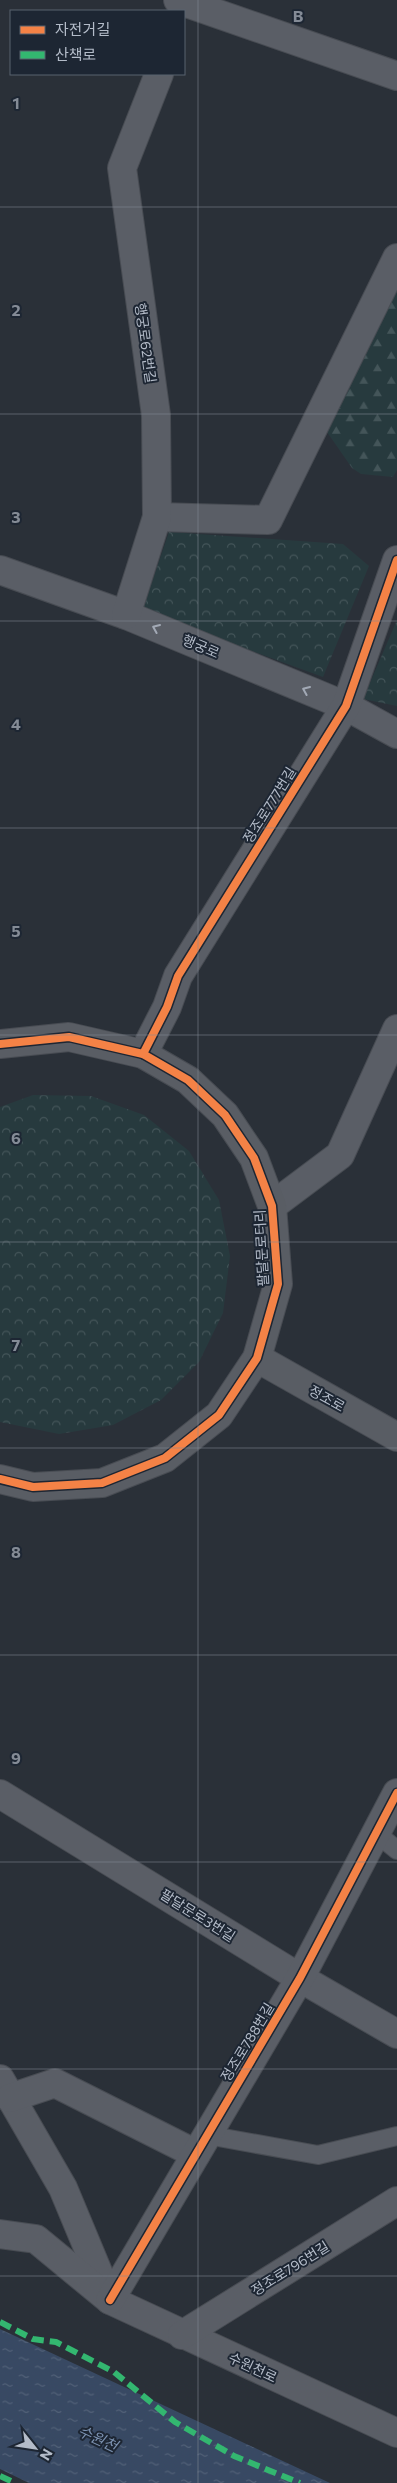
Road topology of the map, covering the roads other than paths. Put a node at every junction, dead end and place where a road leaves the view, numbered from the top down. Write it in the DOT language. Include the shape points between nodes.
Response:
graph roads {
  1 [pos="183,3"];
  2 [pos="159,75"];
  3 [pos="397,76"];
  4 [pos="397,258"];
  5 [pos="157,516"];
  6 [pos="397,560"];
  7 [pos="0,570"];
  8 [pos="126,615"];
  9 [pos="346,706"];
  10 [pos="397,734"];
  11 [pos="397,1029"];
  12 [pos="0,1044"];
  13 [pos="143,1054"];
  14 [pos="272,1206"];
  15 [pos="257,1358"];
  16 [pos="397,1437"];
  17 [pos="0,1479"];
  18 [pos="397,1793"];
  19 [pos="0,1794"];
  20 [pos="376,1833"];
  21 [pos="397,1850"];
  22 [pos="300,1978"];
  23 [pos="397,2034"];
  24 [pos="5,2089"];
  25 [pos="397,2136"];
  26 [pos="202,2144"];
  27 [pos="397,2201"];
  28 [pos="0,2234"];
  29 [pos="110,2300"];
  30 [pos="182,2335"];
  31 [pos="397,2433"];
  1 -- 3 [label="street"];
  2 -- 5 [label="street, 행궁로62번길" via="122,168 156,415"];
  4 -- 5 [label="street" via="268,520"];
  5 -- 8 [label="street, 행궁로62번길"];
  6 -- 9 [label="street, 정조로777번길"];
  7 -- 8 [label="street, 행궁로"];
  9 -- 8 [label="street, 행궁로, one-way"];
  9 -- 10 [label="street, 행궁로"];
  9 -- 13 [label="street, 정조로777번길" via="178,976 167,1007"];
  11 -- 14 [label="street" via="340,1155"];
  12 -- 13 [label="street, 팔달문로터리" via="69,1037"];
  13 -- 14 [label="street, 팔달문로터리" via="188,1080 225,1115 254,1158"];
  14 -- 15 [label="street, 팔달문로터리" via="278,1284"];
  15 -- 16 [label="street, 정조로"];
  15 -- 17 [label="street, 팔달문로터리" via="219,1415 165,1458 102,1482 34,1487"];
  18 -- 20 [label="street, 정조로788번길"];
  19 -- 22 [label="street, 팔달문로3번길"];
  20 -- 21 [label="lane"];
  20 -- 22 [label="street, 정조로788번길"];
  22 -- 23 [label="street, 팔달문로3번길"];
  22 -- 26 [label="street, 정조로788번길"];
  24 -- 26 [label="street" via="56,2083"];
  24 -- 29 [label="street" via="63,2188"];
  25 -- 26 [label="lane" via="318,2154"];
  26 -- 29 [label="street, 정조로788번길"];
  27 -- 30 [label="street, 정조로796번길"];
  28 -- 29 [label="street, 수원천로" via="36,2239"];
  29 -- 30 [label="street, 수원천로"];
  30 -- 31 [label="street, 수원천로"];
}
